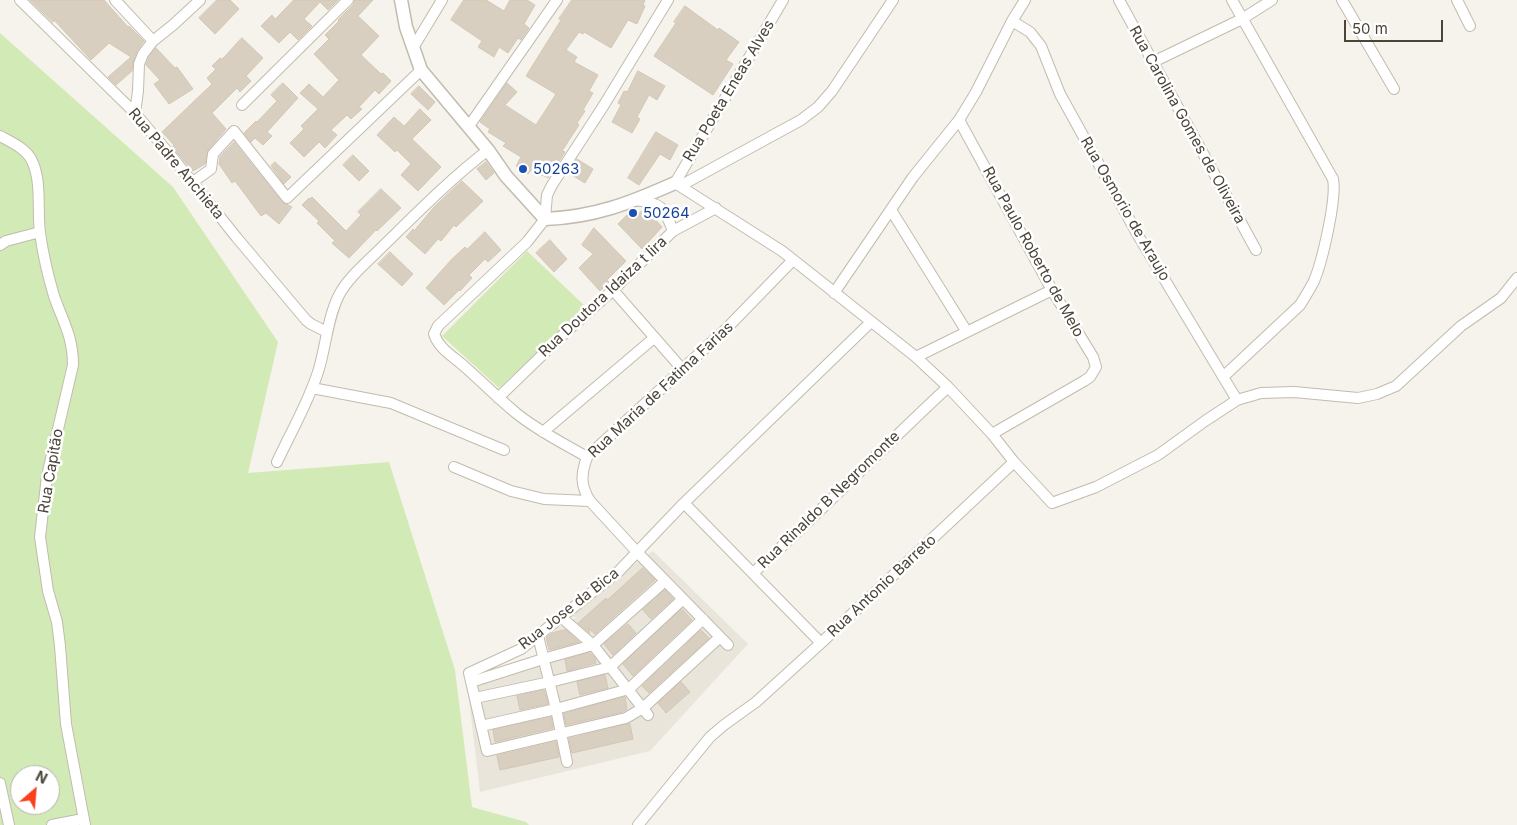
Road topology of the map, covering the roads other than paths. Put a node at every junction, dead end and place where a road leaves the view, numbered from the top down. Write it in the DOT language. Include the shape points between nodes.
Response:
graph roads {
  1 [pos="20,0"];
  2 [pos="115,0"];
  3 [pos="200,0"];
  4 [pos="348,0"];
  5 [pos="401,0"];
  6 [pos="442,0"];
  7 [pos="557,0"];
  8 [pos="668,0"];
  9 [pos="783,0"];
  10 [pos="893,0"];
  11 [pos="1025,0"];
  12 [pos="1119,0"];
  13 [pos="1232,0"];
  14 [pos="1272,0"];
  15 [pos="1342,0"];
  16 [pos="1457,0"];
  17 [pos="1242,19"];
  18 [pos="1012,21"];
  19 [pos="1470,26"];
  20 [pos="153,41"];
  21 [pos="414,48"];
  22 [pos="1153,62"];
  23 [pos="421,70"];
  24 [pos="1394,89"];
  25 [pos="242,105"];
  26 [pos="135,113"];
  27 [pos="959,120"];
  28 [pos="469,126"];
  29 [pos="0,136"];
  30 [pos="488,150"];
  31 [pos="193,182"];
  32 [pos="677,184"];
  33 [pos="636,200"];
  34 [pos="716,208"];
  35 [pos="891,210"];
  36 [pos="545,218"];
  37 [pos="673,231"];
  38 [pos="40,232"];
  39 [pos="0,245"];
  40 [pos="1256,250"];
  41 [pos="793,260"];
  42 [pos="1517,278"];
  43 [pos="613,290"];
  44 [pos="1052,290"];
  45 [pos="834,292"];
  46 [pos="871,322"];
  47 [pos="327,332"];
  48 [pos="967,332"];
  49 [pos="654,338"];
  50 [pos="916,357"];
  51 [pos="683,370"];
  52 [pos="1223,376"];
  53 [pos="948,387"];
  54 [pos="312,388"];
  55 [pos="498,398"];
  56 [pos="1237,400"];
  57 [pos="542,432"];
  58 [pos="992,434"];
  59 [pos="504,450"];
  60 [pos="587,457"];
  61 [pos="277,462"];
  62 [pos="1014,462"];
  63 [pos="454,467"];
  64 [pos="590,501"];
  65 [pos="684,503"];
  66 [pos="637,552"];
  67 [pos="753,573"];
  68 [pos="666,581"];
  69 [pos="683,599"];
  70 [pos="562,617"];
  71 [pos="703,619"];
  72 [pos="538,636"];
  73 [pos="720,637"];
  74 [pos="821,643"];
  75 [pos="593,645"];
  76 [pos="728,645"];
  77 [pos="543,659"];
  78 [pos="610,667"];
  79 [pos="470,677"];
  80 [pos="550,682"];
  81 [pos="629,689"];
  82 [pos="475,698"];
  83 [pos="556,709"];
  84 [pos="645,712"];
  85 [pos="481,726"];
  86 [pos="562,734"];
  87 [pos="567,762"];
  88 [pos="0,783"];
  89 [pos="84,822"];
  90 [pos="9,825"];
  91 [pos="52,825"];
  92 [pos="638,825"];
  1 -- 26 [label="street, Rua Padre Anchieta"];
  2 -- 20 [label="street"];
  3 -- 20 [label="street"];
  4 -- 25 [label="street"];
  5 -- 21 [label="street"];
  6 -- 21 [label="street"];
  7 -- 28 [label="street"];
  8 -- 36 [label="street" via="552,185 547,195"];
  9 -- 32 [label="street, Rua Poeta Eneas Alves"];
  10 -- 32 [label="street" via="818,107 801,120"];
  11 -- 18 [label="street"];
  12 -- 22 [label="street, Rua Carolina Gomes de Oliveira"];
  13 -- 17 [label="street"];
  14 -- 17 [label="street"];
  15 -- 24 [label="street"];
  16 -- 19 [label="street"];
  17 -- 22 [label="street"];
  17 -- 52 [label="street" via="1330,172 1334,197 1320,264 1300,305"];
  18 -- 27 [label="street"];
  18 -- 52 [label="street, Rua Osmorio de Araujo" via="1030,32 1041,46 1060,94 1139,238"];
  20 -- 26 [label="street" via="139,64"];
  21 -- 23 [label="street"];
  22 -- 40 [label="street, Rua Carolina Gomes de Oliveira"];
  23 -- 28 [label="street"];
  23 -- 31 [label="street" via="287,198 234,131 213,154 211,169"];
  26 -- 31 [label="street, Rua Padre Anchieta"];
  27 -- 35 [label="street"];
  27 -- 44 [label="street, Rua Paulo Roberto de Melo"];
  28 -- 30 [label="street"];
  29 -- 38 [label="street, Rua Capitão" via="24,150 33,162"];
  30 -- 36 [label="street" via="506,176"];
  30 -- 47 [label="street" via="399,230 344,286"];
  31 -- 47 [label="street, Rua Padre Anchieta" via="299,312 311,324"];
  32 -- 33 [label="street"];
  32 -- 34 [label="street"];
  33 -- 36 [label="street" via="587,215"];
  33 -- 37 [label="street" via="659,206 667,215"];
  34 -- 37 [label="street, Rua Doutora Idaiza t lira"];
  34 -- 41 [label="street"];
  35 -- 45 [label="street"];
  35 -- 48 [label="street"];
  36 -- 55 [label="street" via="527,242 438,326 434,334 444,350"];
  37 -- 43 [label="street, Rua Doutora Idaiza t lira"];
  38 -- 39 [label="street"];
  38 -- 89 [label="street, Rua Capitão" via="47,270 73,351 73,365 47,476 40,537 48,591 57,622 66,724"];
  41 -- 45 [label="street"];
  41 -- 51 [label="street, Rua Maria de Fatima Farias"];
  42 -- 56 [label="street" via="1501,298 1461,326 1396,386 1358,398 1294,392 1261,393"];
  43 -- 49 [label="street"];
  43 -- 55 [label="street, Rua Doutora Idaiza t lira"];
  44 -- 48 [label="street"];
  44 -- 58 [label="street, Rua Paulo Roberto de Melo" via="1096,367 1084,382"];
  45 -- 46 [label="street"];
  46 -- 50 [label="street"];
  46 -- 65 [label="street"];
  47 -- 54 [label="street"];
  48 -- 50 [label="street"];
  49 -- 51 [label="street"];
  49 -- 57 [label="street"];
  50 -- 53 [label="street"];
  51 -- 60 [label="street, Rua Maria de Fatima Farias"];
  52 -- 56 [label="street, Rua Osmorio de Araujo"];
  53 -- 58 [label="street"];
  53 -- 67 [label="street, Rua Rinaldo B Negromonte"];
  54 -- 59 [label="street" via="391,403"];
  54 -- 61 [label="street"];
  55 -- 57 [label="street"];
  56 -- 62 [label="street" via="1158,455 1096,487 1052,503"];
  57 -- 60 [label="street"];
  58 -- 62 [label="street"];
  60 -- 64 [label="street, Rua Maria de Fatima Farias" via="582,484"];
  62 -- 74 [label="street, Rua Antonio Barreto"];
  63 -- 64 [label="street" via="511,491 544,499"];
  64 -- 66 [label="street, Rua Maria de Fatima Farias"];
  65 -- 66 [label="street, Rua Jose da Bica"];
  65 -- 67 [label="street, Rua Rinaldo B Negromonte"];
  66 -- 68 [label="street, Rua Maria de Fatima Farias"];
  66 -- 70 [label="street, Rua Jose da Bica" via="619,571"];
  67 -- 74 [label="street, Rua Antonio Barreto"];
  68 -- 69 [label="street, Rua Maria de Fatima Farias"];
  68 -- 75 [label="street"];
  69 -- 71 [label="street, Rua Maria de Fatima Farias"];
  69 -- 78 [label="street"];
  70 -- 72 [label="street, Rua Jose da Bica"];
  70 -- 75 [label="street"];
  71 -- 73 [label="street, Rua Maria de Fatima Farias"];
  71 -- 81 [label="street"];
  72 -- 77 [label="street"];
  72 -- 79 [label="street, Rua Jose da Bica"];
  73 -- 76 [label="street, Rua Maria de Fatima Farias"];
  73 -- 84 [label="street"];
  74 -- 92 [label="street" via="756,702 710,737"];
  75 -- 77 [label="street"];
  75 -- 78 [label="street"];
  77 -- 79 [label="street"];
  77 -- 80 [label="street"];
  78 -- 80 [label="street"];
  78 -- 81 [label="street"];
  79 -- 82 [label="street"];
  80 -- 82 [label="street"];
  80 -- 83 [label="street"];
  81 -- 83 [label="street"];
  81 -- 84 [label="street"];
  82 -- 85 [label="street"];
  83 -- 85 [label="street"];
  83 -- 86 [label="street"];
  84 -- 86 [label="street"];
  85 -- 86 [label="street" via="487,751"];
  86 -- 87 [label="street"];
  88 -- 90 [label="street"];
  89 -- 91 [label="street"];
}
